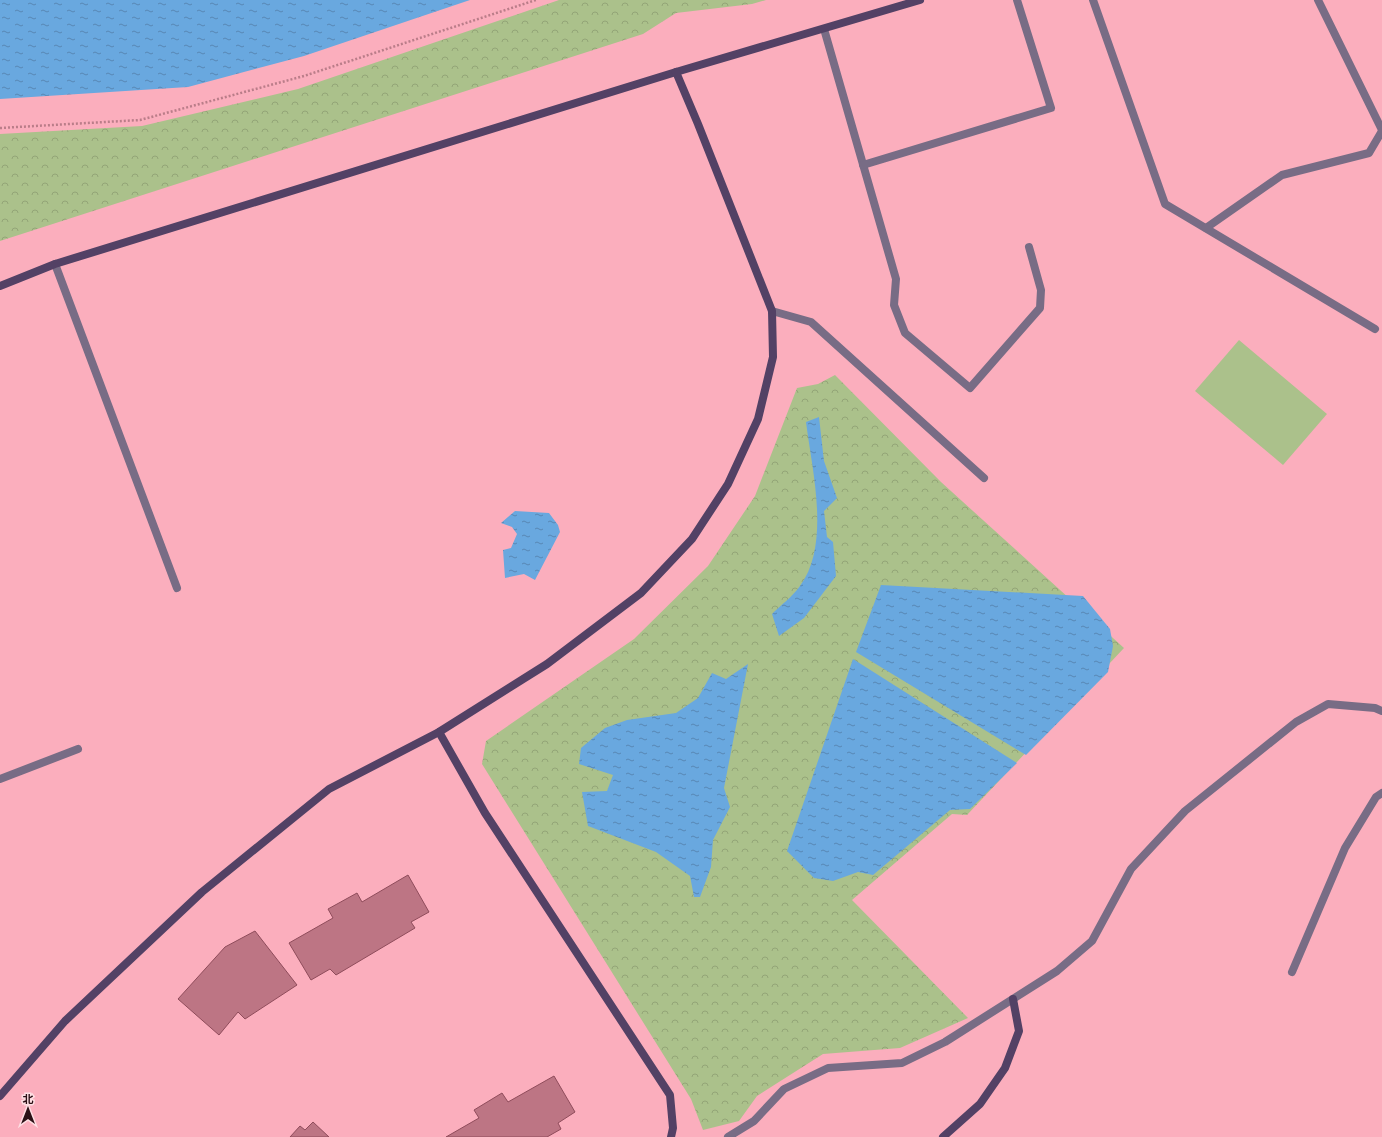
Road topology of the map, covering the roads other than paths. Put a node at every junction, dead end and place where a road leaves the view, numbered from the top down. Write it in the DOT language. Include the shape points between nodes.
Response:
graph roads {
  1 [pos="920,0"];
  2 [pos="1017,0"];
  3 [pos="1093,0"];
  4 [pos="1318,0"];
  5 [pos="824,29"];
  6 [pos="676,72"];
  7 [pos="1382,130"];
  8 [pos="863,165"];
  9 [pos="1206,228"];
  10 [pos="1029,247"];
  11 [pos="55,264"];
  12 [pos="0,286"];
  13 [pos="772,311"];
  14 [pos="1375,329"];
  15 [pos="984,478"];
  16 [pos="177,588"];
  17 [pos="1382,711"];
  18 [pos="439,732"];
  19 [pos="78,749"];
  20 [pos="0,779"];
  21 [pos="1382,793"];
  22 [pos="1292,972"];
  23 [pos="1013,999"];
  24 [pos="0,1096"];
  25 [pos="671,1137"];
  26 [pos="728,1137"];
  27 [pos="943,1137"];
  1 -- 5 [label="street"];
  2 -- 8 [label="street" via="1051,108"];
  3 -- 9 [label="street" via="1165,204"];
  4 -- 7 [label="street"];
  5 -- 6 [label="street"];
  5 -- 8 [label="street"];
  6 -- 11 [label="street"];
  6 -- 13 [label="street"];
  7 -- 9 [label="street" via="1369,153 1282,175"];
  8 -- 10 [label="street" via="896,279 894,305 905,333 970,388 1040,308 1041,290"];
  9 -- 14 [label="street"];
  11 -- 12 [label="street"];
  11 -- 16 [label="street"];
  13 -- 15 [label="street" via="811,322"];
  13 -- 18 [label="street" via="773,357 758,420 728,484 692,539 641,593 553,659"];
  17 -- 23 [label="street" via="1375,708 1328,704 1296,722 1185,811 1131,870 1092,940 1057,971"];
  18 -- 24 [label="street" via="329,789 202,892 65,1022"];
  18 -- 25 [label="street" via="485,814 670,1095 673,1128"];
  19 -- 20 [label="street"];
  21 -- 22 [label="street" via="1376,797 1345,848"];
  23 -- 26 [label="street" via="945,1042 902,1063 828,1068 784,1089 754,1121"];
  23 -- 27 [label="street" via="1019,1031 1005,1068 980,1104"];
}
